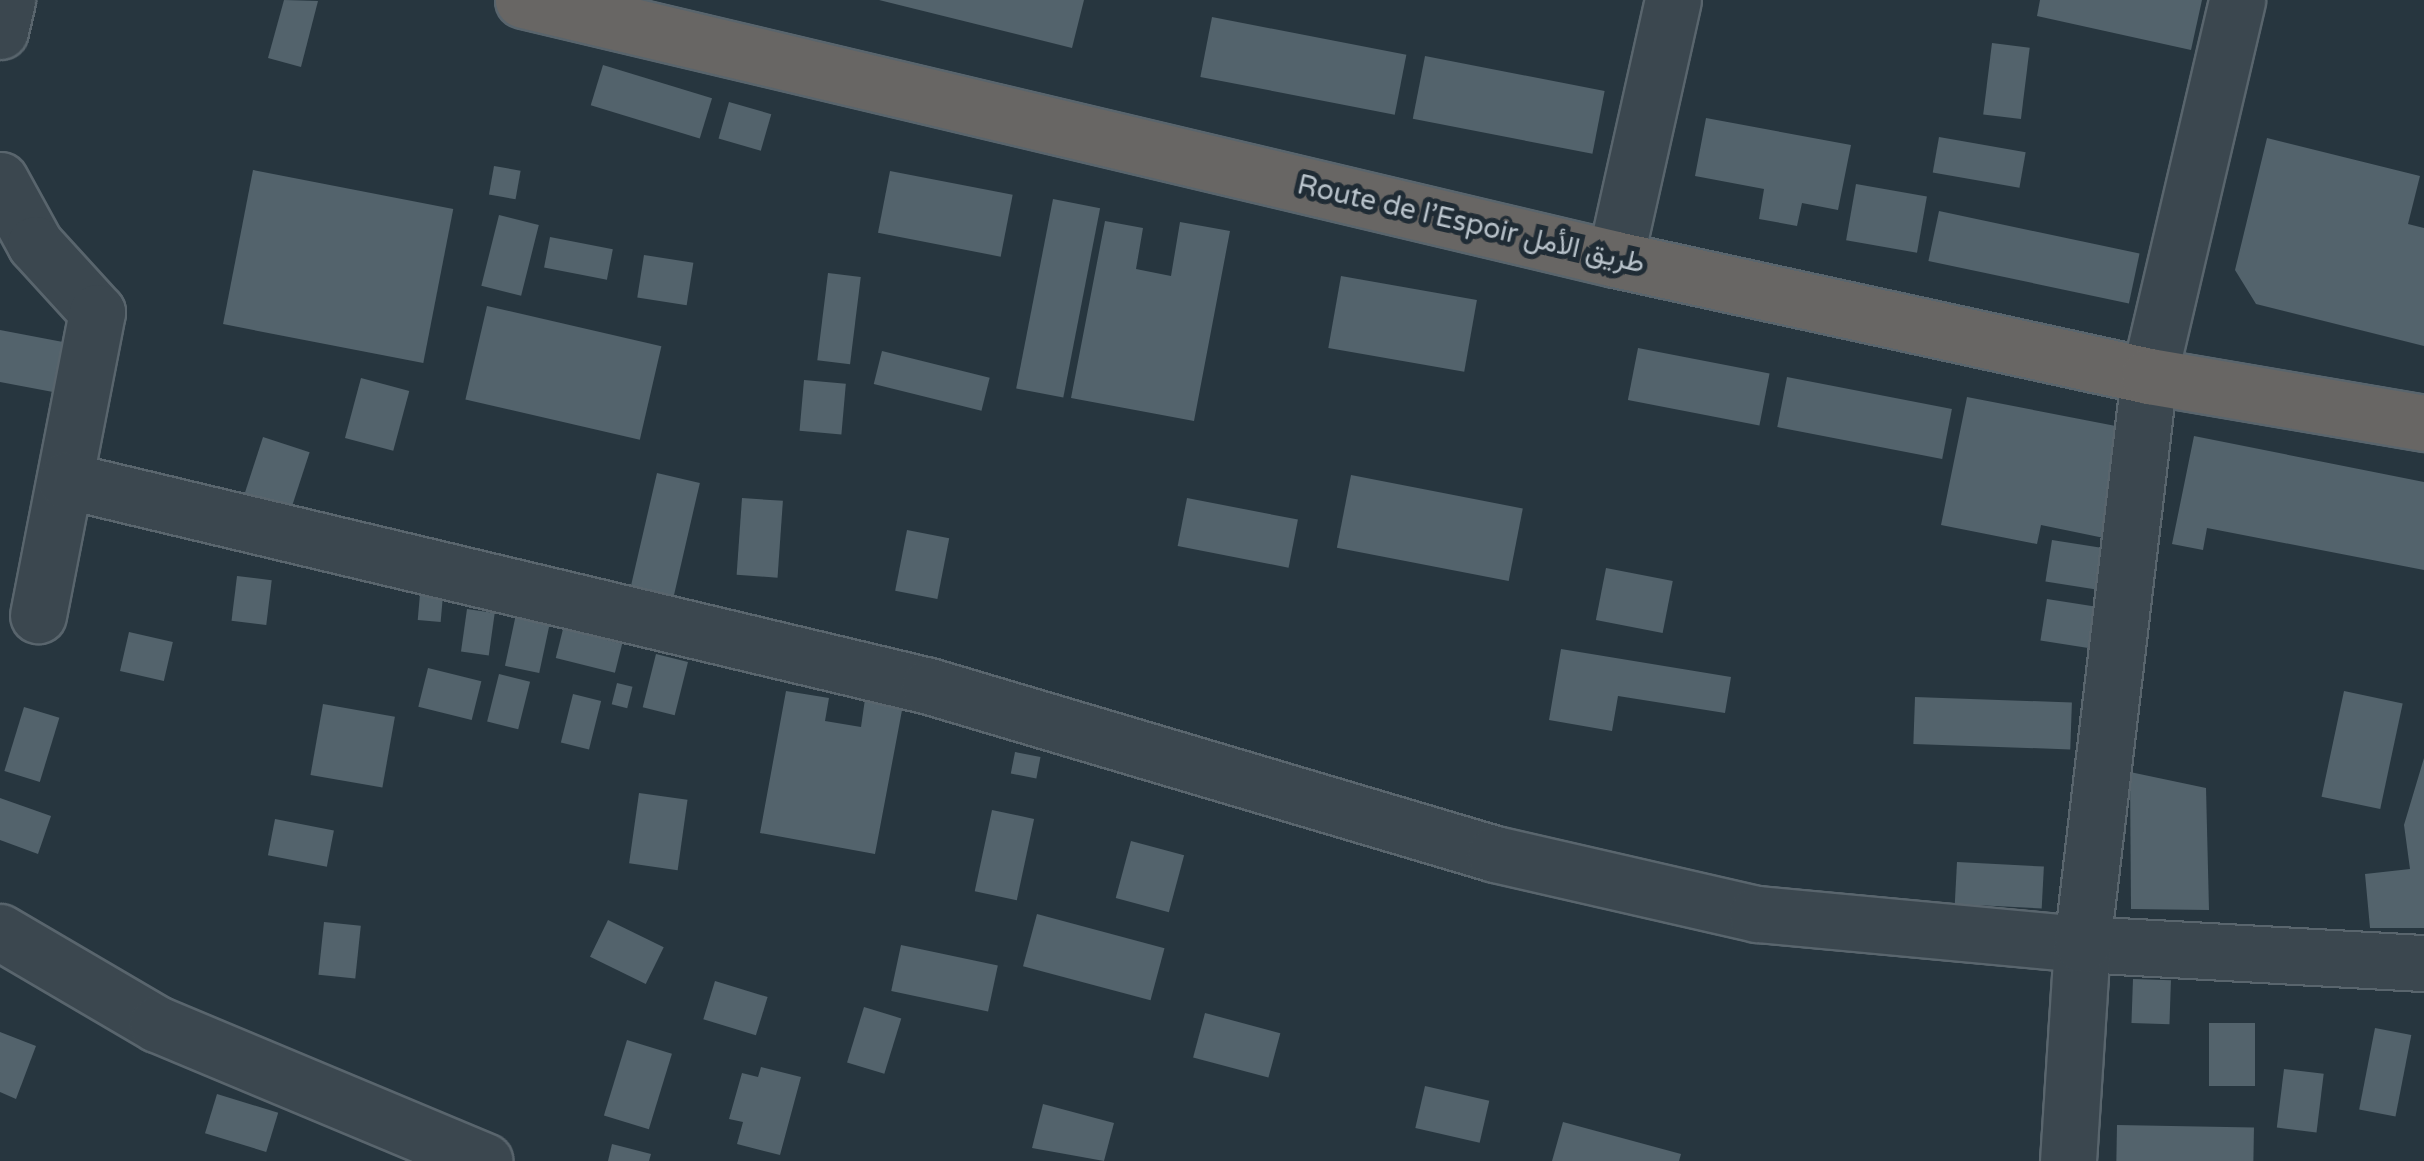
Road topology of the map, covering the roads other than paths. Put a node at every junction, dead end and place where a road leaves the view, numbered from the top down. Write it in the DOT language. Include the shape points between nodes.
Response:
graph roads {
  1 [pos="6,0"];
  2 [pos="523,0"];
  3 [pos="1673,0"];
  4 [pos="2237,0"];
  5 [pos="616,10"];
  6 [pos="0,31"];
  7 [pos="0,180"];
  8 [pos="1615,259"];
  9 [pos="2149,376"];
  10 [pos="2424,423"];
  11 [pos="66,480"];
  12 [pos="38,615"];
  13 [pos="0,932"];
  14 [pos="2082,944"];
  15 [pos="2424,963"];
  16 [pos="485,1161"];
  17 [pos="2068,1161"];
  1 -- 6 [label="street"];
  2 -- 5 [label="highway, Route de l’Espoir طريق الأمل"];
  3 -- 8 [label="street"];
  4 -- 9 [label="street"];
  5 -- 8 [label="highway, Route de l’Espoir طريق الأمل"];
  7 -- 11 [label="street" via="36,244 97,312"];
  8 -- 9 [label="highway, Route de l’Espoir طريق الأمل"];
  9 -- 10 [label="highway, Route de l’Espoir طريق الأمل"];
  9 -- 14 [label="street"];
  11 -- 12 [label="street"];
  11 -- 14 [label="street" via="929,686 1495,854 1757,914"];
  13 -- 16 [label="street" via="157,1024"];
  14 -- 15 [label="street"];
  14 -- 17 [label="street"];
}
